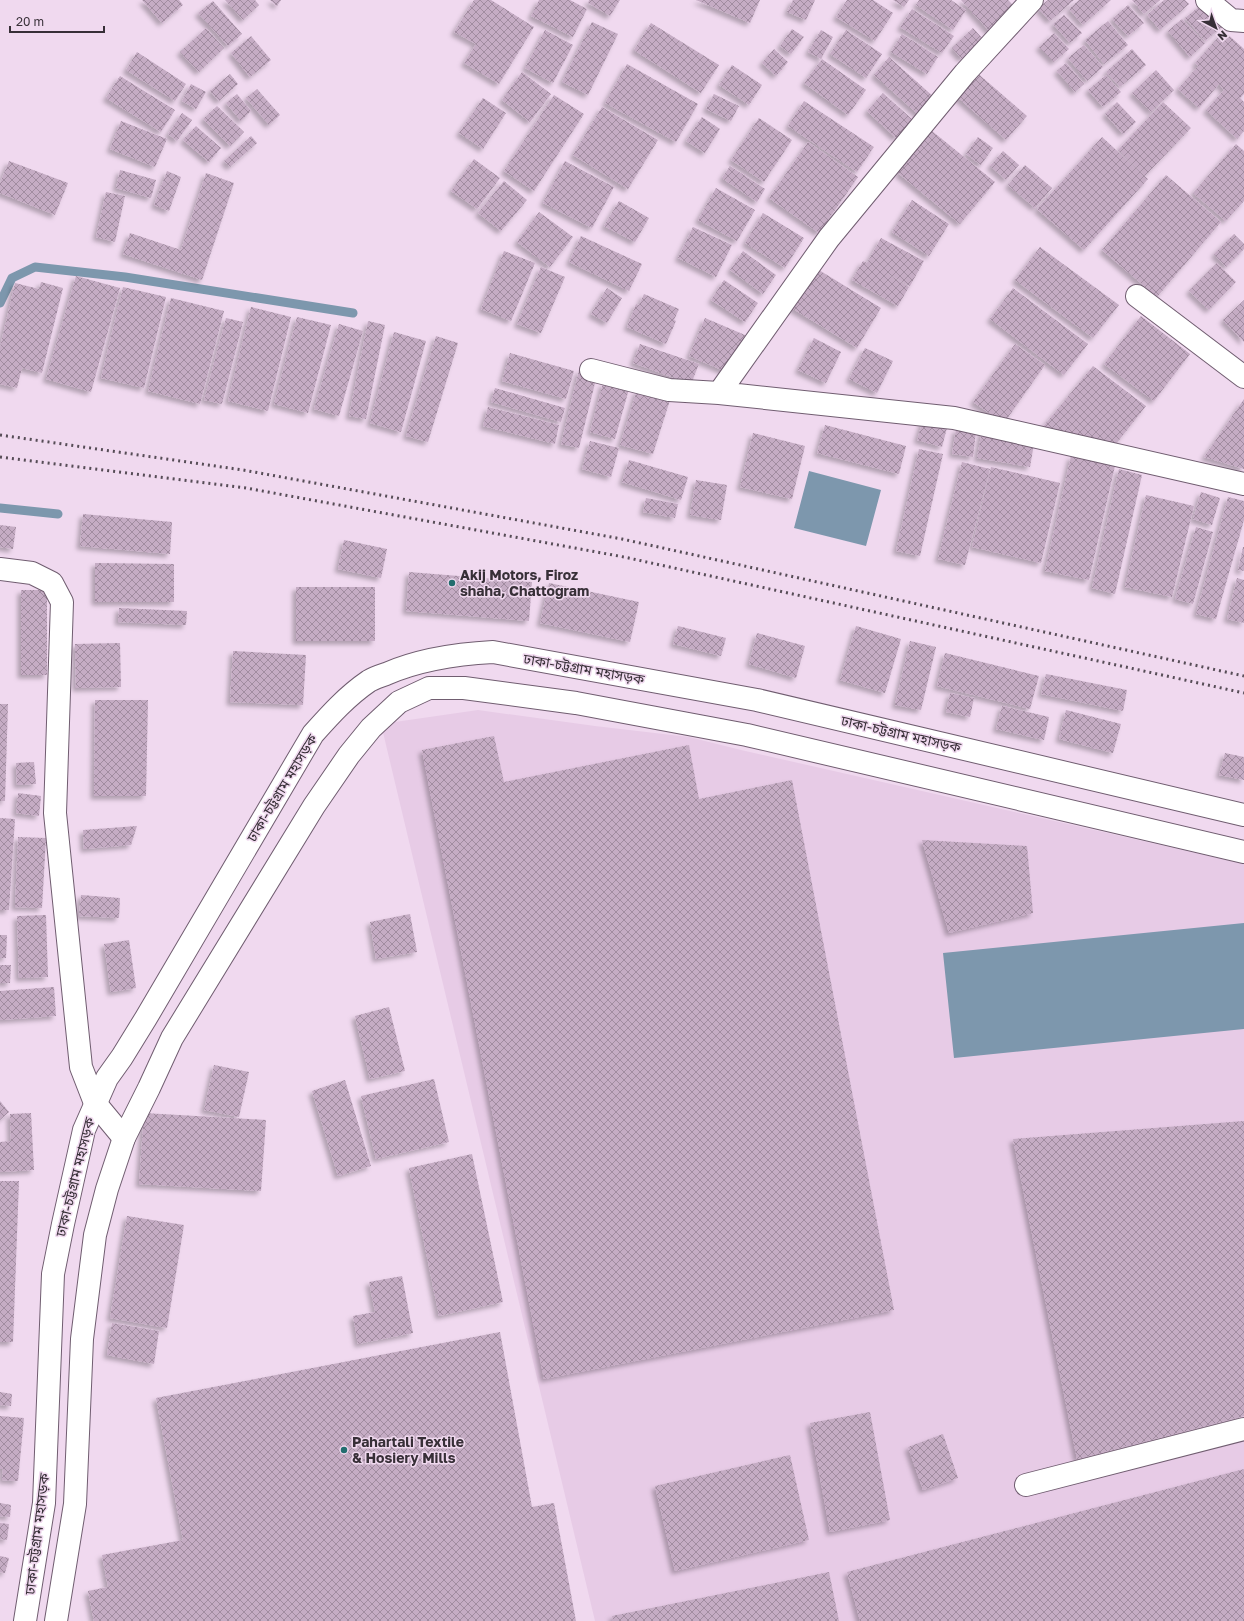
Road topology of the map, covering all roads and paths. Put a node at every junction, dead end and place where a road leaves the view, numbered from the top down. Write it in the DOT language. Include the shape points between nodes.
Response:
graph roads {
  1 [pos="1032,0"];
  2 [pos="1207,0"];
  3 [pos="1240,25"];
  4 [pos="1137,296"];
  5 [pos="591,370"];
  6 [pos="1244,377"];
  7 [pos="718,393"];
  8 [pos="1244,484"];
  9 [pos="0,569"];
  10 [pos="1244,814"];
  11 [pos="1244,852"];
  12 [pos="95,1102"];
  13 [pos="124,1138"];
  14 [pos="1244,1429"];
  15 [pos="1026,1485"];
  16 [pos="26,1621"];
  17 [pos="56,1621"];
  1 -- 7 [label="main road" via="965,73 828,238"];
  2 -- 3 [label="main road"];
  4 -- 6 [label="main road"];
  5 -- 7 [label="main road" via="669,390"];
  7 -- 8 [label="main road" via="954,418"];
  9 -- 12 [label="main road" via="32,573 52,583 62,602 55,813 81,1067"];
  10 -- 12 [label="main road, ঢাকা-চট্টগ্রাম মহাসড়ক" via="757,700 493,652 460,654 403,666 370,681 340,704 313,734"];
  11 -- 13 [label="main road" via="747,735 576,703 464,688 429,688 399,702 371,728 314,806 172,1038"];
  12 -- 13 [label="main road"];
  12 -- 16 [label="main road, ঢাকা-চট্টগ্রাম মহাসড়ক" via="84,1130 53,1274 44,1503"];
  13 -- 17 [label="main road" via="95,1235 82,1338 75,1504"];
  14 -- 15 [label="main road"];
}
